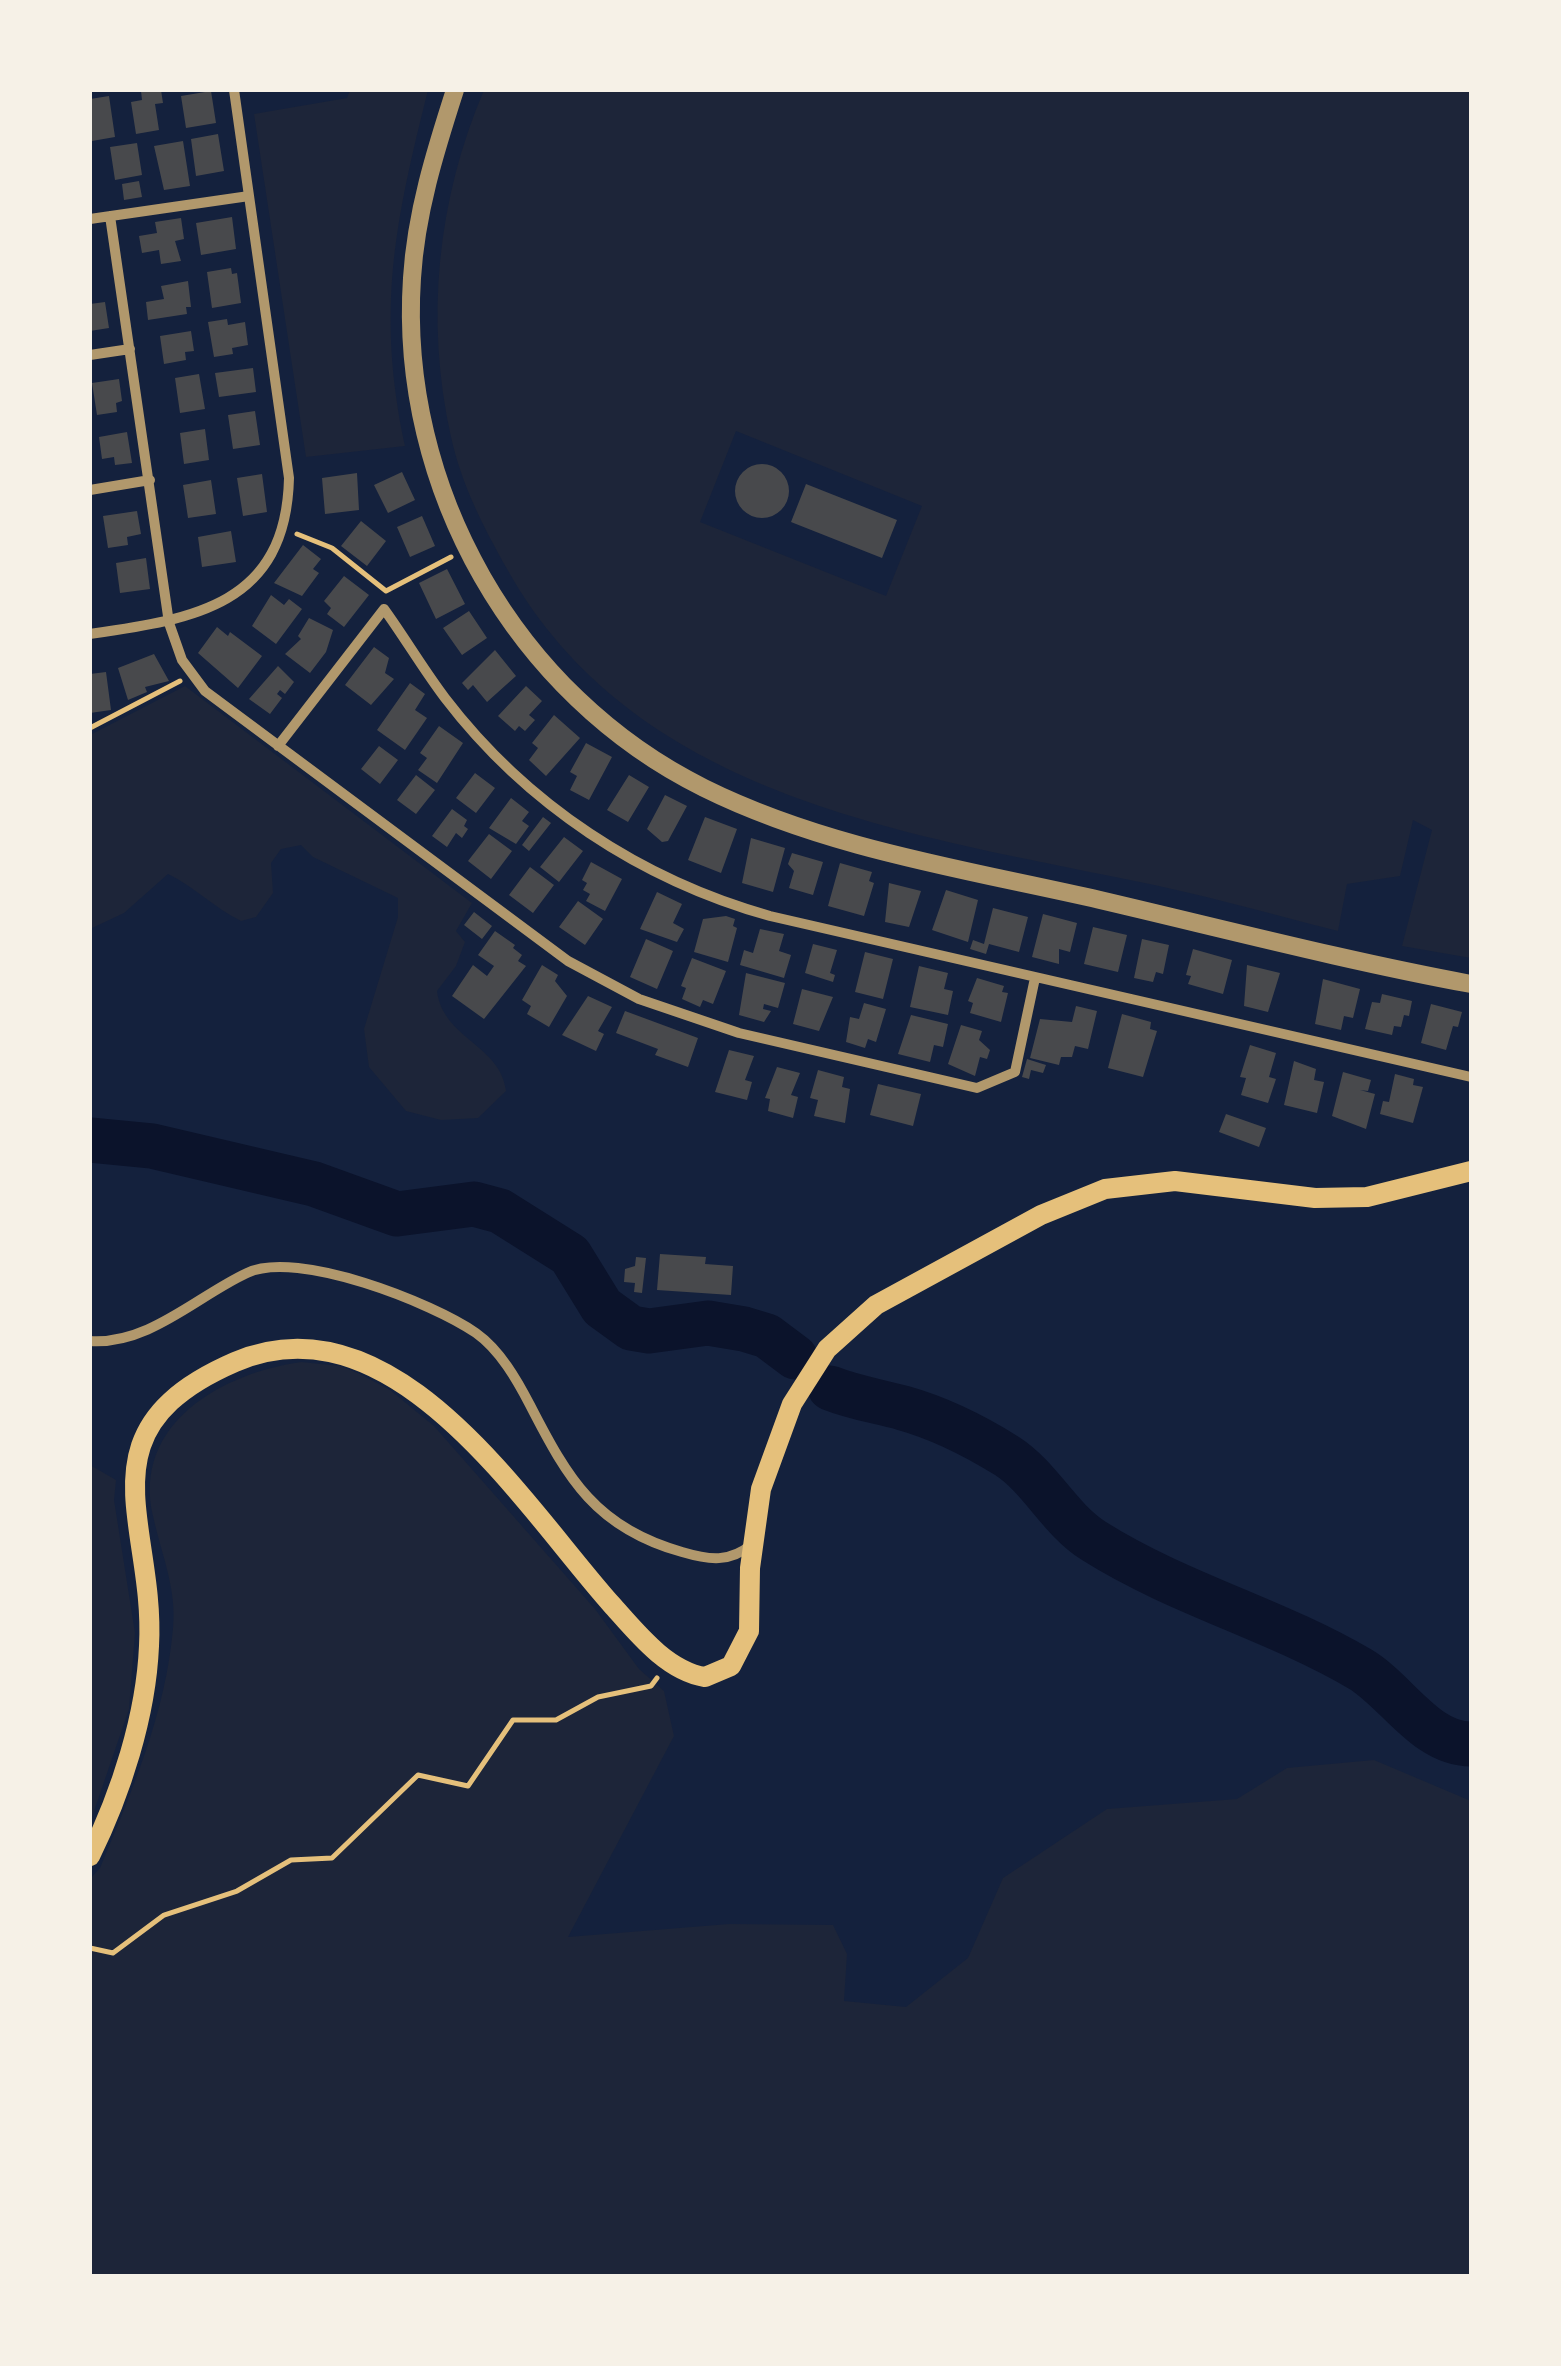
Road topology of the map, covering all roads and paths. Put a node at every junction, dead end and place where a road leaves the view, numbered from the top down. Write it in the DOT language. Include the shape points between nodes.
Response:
graph roads {
  1 [pos="234,90"];
  2 [pos="455,90"];
  3 [pos="249,196"];
  4 [pos="110,216"];
  5 [pos="90,219"];
  6 [pos="130,349"];
  7 [pos="90,355"];
  8 [pos="150,480"];
  9 [pos="90,490"];
  10 [pos="282,528"];
  11 [pos="467,550"];
  12 [pos="169,623"];
  13 [pos="90,634"];
  14 [pos="192,675"];
  15 [pos="90,728"];
  16 [pos="278,746"];
  17 [pos="1034,978"];
  18 [pos="1471,984"];
  19 [pos="1471,1077"];
  20 [pos="1471,1171"];
  21 [pos="90,1341"];
  22 [pos="754,1542"];
  23 [pos="669,1663"];
  24 [pos="90,1856"];
  25 [pos="90,1948"];
  1 -- 3 [label="street"];
  2 -- 11 [label="street" via="420,209 411,323 430,451"];
  3 -- 4 [label="street"];
  3 -- 10 [label="street" via="289,478"];
  4 -- 5 [label="street"];
  4 -- 6 [label="street"];
  6 -- 7 [label="street"];
  6 -- 8 [label="street"];
  8 -- 9 [label="street"];
  8 -- 12 [label="street"];
  10 -- 11 [label="path" via="332,548 386,591"];
  10 -- 12 [label="street" via="261,570 234,596"];
  11 -- 18 [label="street" via="511,623 576,698 666,767 742,805 929,861"];
  12 -- 13 [label="street"];
  12 -- 14 [label="street"];
  14 -- 15 [label="path"];
  14 -- 16 [label="street"];
  16 -- 17 [label="street" via="568,960 639,999 705,1024 977,1088 1015,1072"];
  16 -- 17 [label="street" via="384,609 445,698 500,761 562,814 630,858 734,906"];
  17 -- 19 [label="street"];
  20 -- 22 [label="main road" via="1367,1197 1274,1194 1216,1182 1125,1185 1056,1208 941,1266 846,1328 799,1389 761,1489"];
  21 -- 22 [label="street" via="147,1330 265,1266 295,1266 373,1288 424,1305 484,1339 522,1390 574,1487 602,1512 650,1542 706,1558 724,1560"];
  22 -- 23 [label="main road" via="752,1608 731,1666 705,1677"];
  23 -- 24 [label="main road" via="496,1470 400,1379 355,1357 312,1347 254,1354 175,1400 152,1422 138,1455 132,1500 149,1592 150,1648 135,1732"];
  23 -- 25 [label="path" via="651,1686 598,1697 556,1720 513,1720 468,1786 418,1775 332,1858 291,1860 237,1892 164,1915 113,1953"];
}
